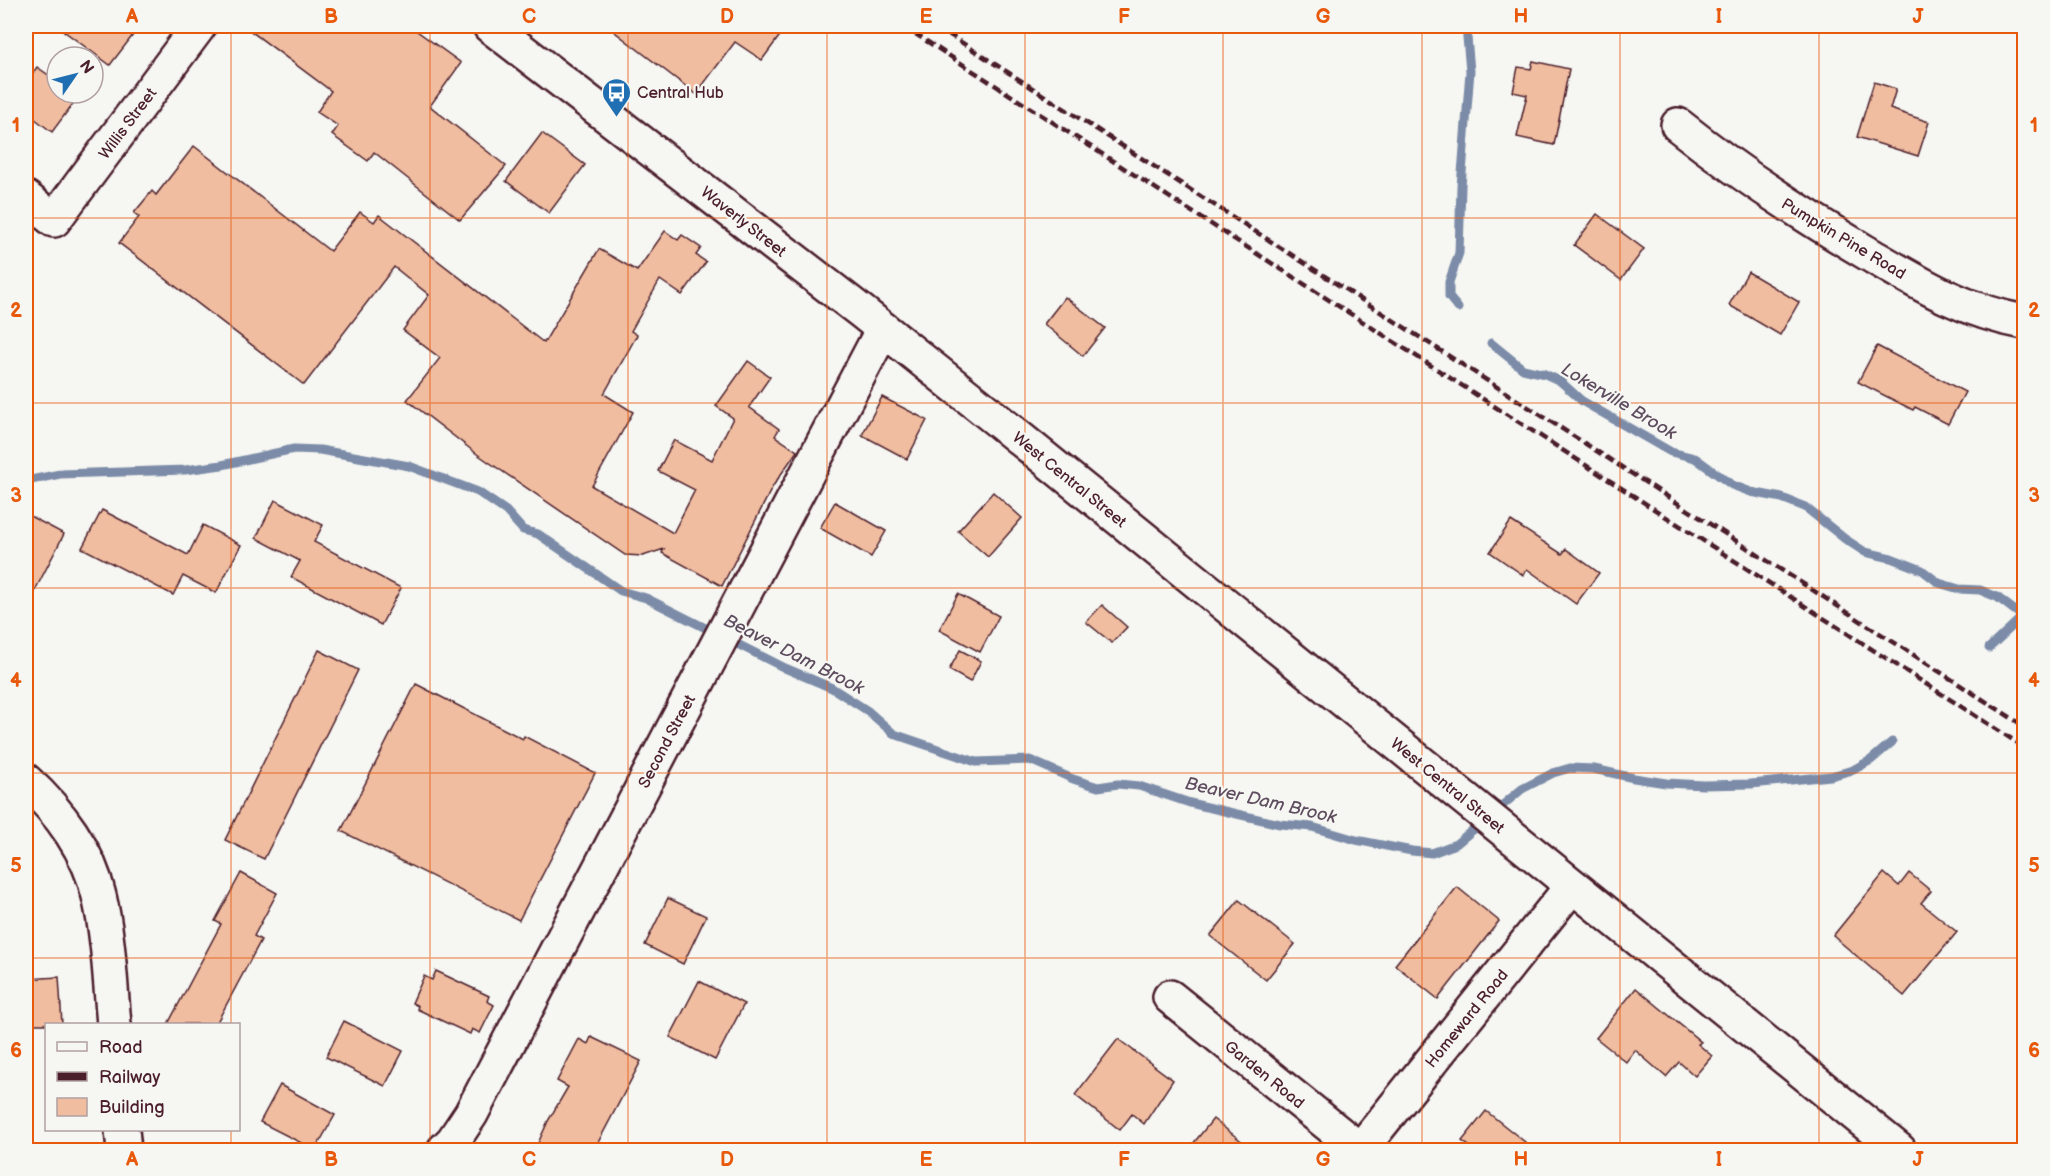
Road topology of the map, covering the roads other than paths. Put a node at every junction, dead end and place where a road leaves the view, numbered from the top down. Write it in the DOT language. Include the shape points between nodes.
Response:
graph roads {
  1 [pos="199,26"];
  2 [pos="490,26"];
  3 [pos="1678,124"];
  4 [pos="26,198"];
  5 [pos="2025,322"];
  6 [pos="883,329"];
  7 [pos="996,419"];
  8 [pos="26,781"];
  9 [pos="1572,886"];
  10 [pos="1170,997"];
  11 [pos="114,1023"];
  12 [pos="122,1131"];
  13 [pos="124,1150"];
  14 [pos="444,1150"];
  15 [pos="1360,1150"];
  16 [pos="1899,1150"];
  1 -- 4 [label="street, Willis Street" via="54,220"];
  2 -- 6 [label="street, Waverly Street"];
  3 -- 5 [label="street, Pumpkin Pine Road" via="1717,157 1806,218 1923,286 1986,314"];
  6 -- 7 [label="street, Waverly Street"];
  6 -- 14 [label="street, Second Street" via="471,1114"];
  7 -- 9 [label="street, West Central Street"];
  8 -- 11 [label="street" via="73,836 92,874 106,941"];
  9 -- 15 [label="street, Homeward Road"];
  9 -- 16 [label="street, West Central Street"];
  10 -- 15 [label="street, Garden Road"];
  12 -- 13 [label="street"];
}
